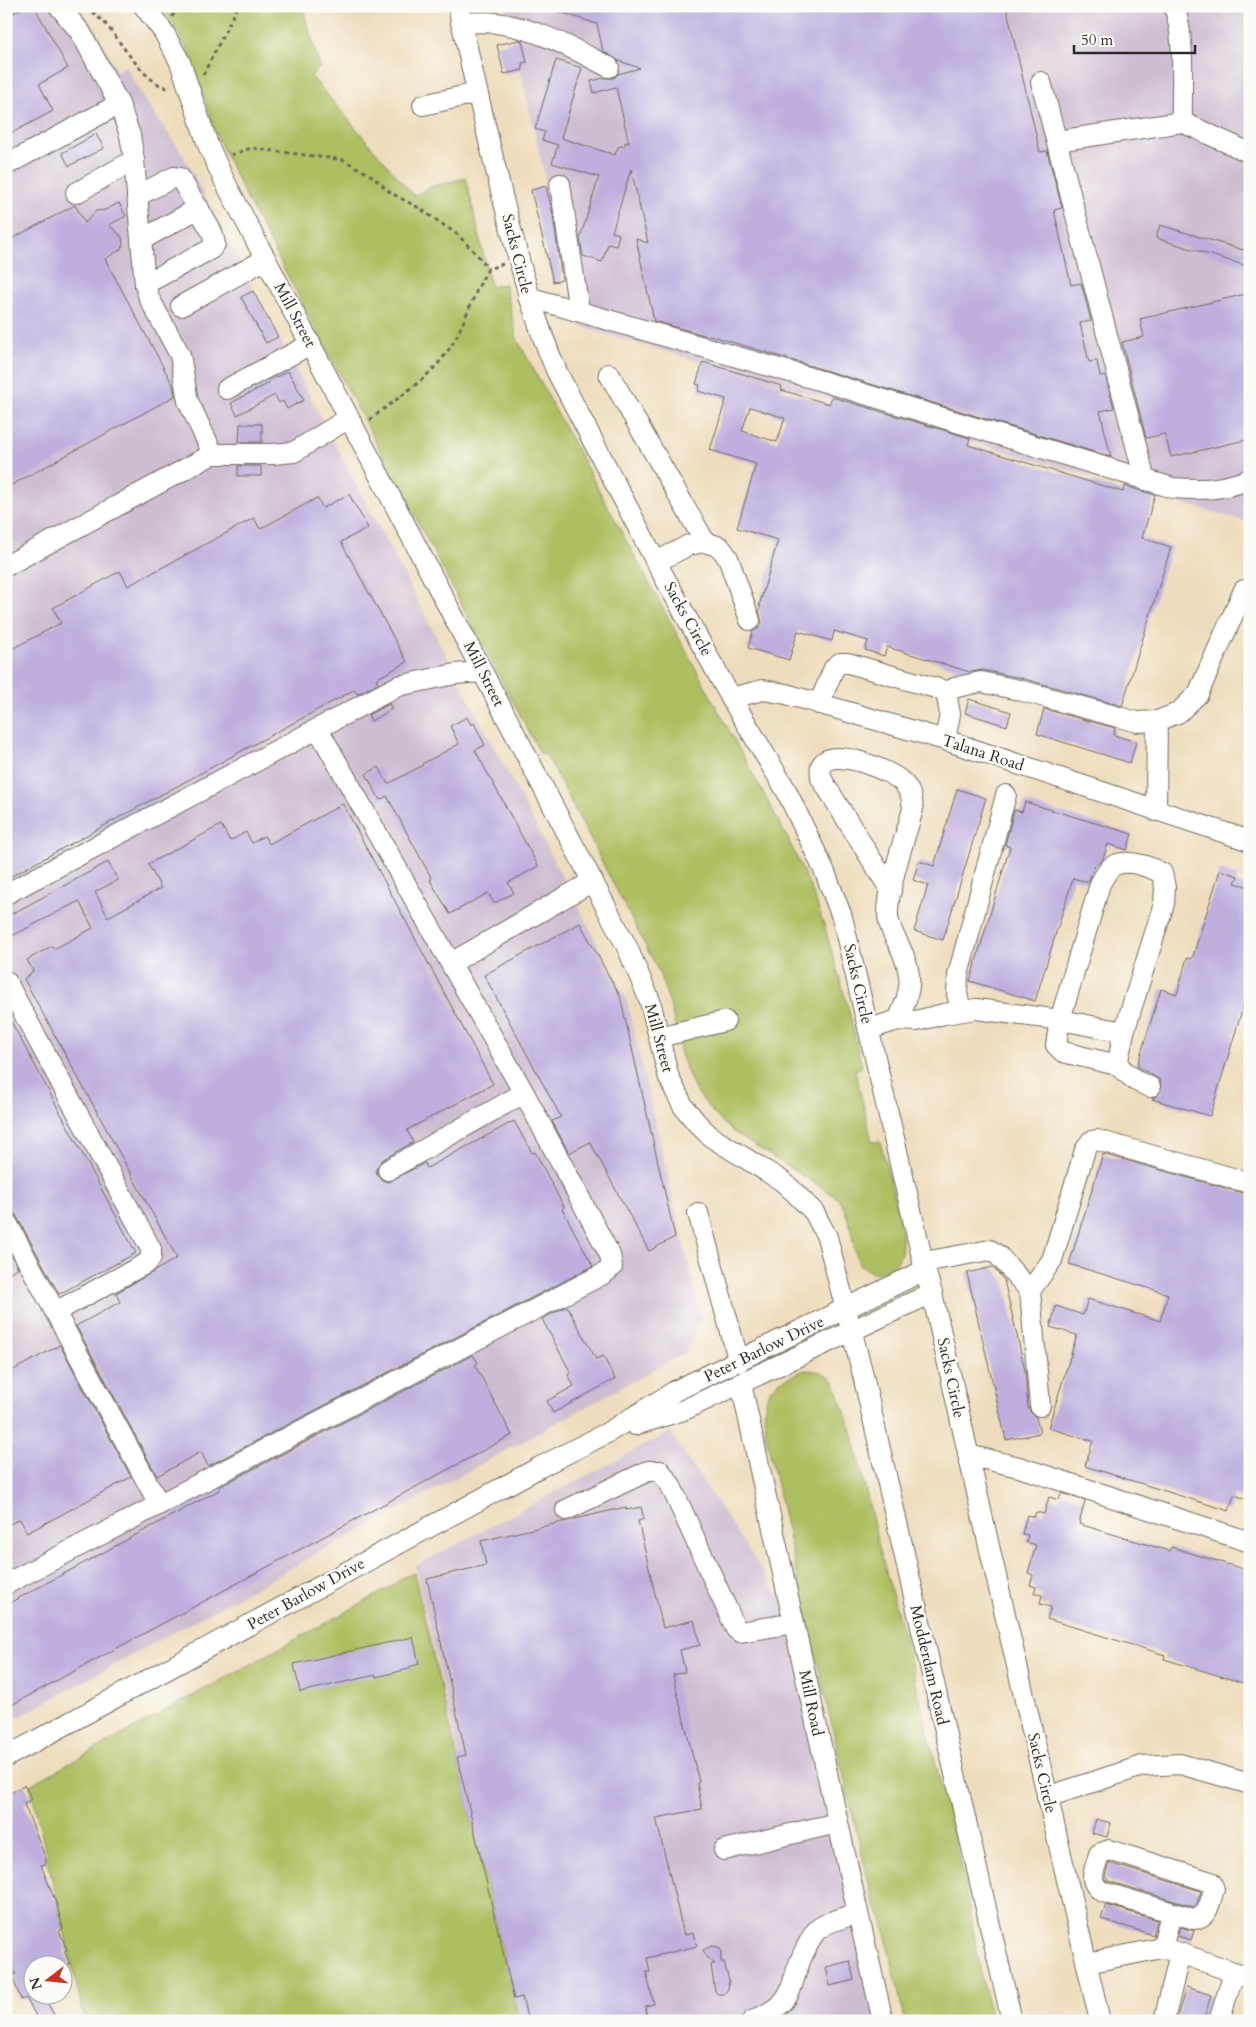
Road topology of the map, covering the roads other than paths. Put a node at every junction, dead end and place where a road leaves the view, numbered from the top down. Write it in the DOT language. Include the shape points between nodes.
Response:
graph roads {
  1 [pos="59,6"];
  2 [pos="144,6"];
  3 [pos="1174,6"];
  4 [pos="459,14"];
  5 [pos="609,67"];
  6 [pos="1041,82"];
  7 [pos="477,93"];
  8 [pos="119,104"];
  9 [pos="423,105"];
  10 [pos="1182,122"];
  11 [pos="1057,141"];
  12 [pos="1250,152"];
  13 [pos="134,160"];
  14 [pos="6,165"];
  15 [pos="560,184"];
  16 [pos="76,193"];
  17 [pos="137,196"];
  18 [pos="199,208"];
  19 [pos="141,240"];
  20 [pos="266,259"];
  21 [pos="145,284"];
  22 [pos="528,297"];
  23 [pos="181,306"];
  24 [pos="579,311"];
  25 [pos="311,344"];
  26 [pos="609,374"];
  27 [pos="227,389"];
  28 [pos="353,426"];
  29 [pos="213,454"];
  30 [pos="1250,479"];
  31 [pos="1144,480"];
  32 [pos="705,542"];
  33 [pos="656,562"];
  34 [pos="6,566"];
  35 [pos="1244,590"];
  36 [pos="750,620"];
  37 [pos="482,672"];
  38 [pos="946,692"];
  39 [pos="731,698"];
  40 [pos="820,704"];
  41 [pos="1158,721"];
  42 [pos="318,729"];
  43 [pos="945,740"];
  44 [pos="1006,795"];
  45 [pos="1156,811"];
  46 [pos="1241,838"];
  47 [pos="593,881"];
  48 [pos="891,891"];
  49 [pos="6,894"];
  50 [pos="451,963"];
  51 [pos="6,981"];
  52 [pos="961,1010"];
  53 [pos="898,1020"];
  54 [pos="1060,1020"];
  55 [pos="725,1021"];
  56 [pos="869,1029"];
  57 [pos="1124,1032"];
  58 [pos="659,1037"];
  59 [pos="1117,1065"];
  60 [pos="1150,1087"];
  61 [pos="524,1093"];
  62 [pos="388,1170"];
  63 [pos="1250,1183"];
  64 [pos="698,1213"];
  65 [pos="6,1221"];
  66 [pos="925,1266"];
  67 [pos="1030,1291"];
  68 [pos="932,1293"];
  69 [pos="846,1309"];
  70 [pos="55,1312"];
  71 [pos="851,1332"];
  72 [pos="739,1362"];
  73 [pos="741,1384"];
  74 [pos="1040,1406"];
  75 [pos="607,1434"];
  76 [pos="968,1456"];
  77 [pos="159,1504"];
  78 [pos="566,1510"];
  79 [pos="1250,1542"];
  80 [pos="6,1584"];
  81 [pos="794,1623"];
  82 [pos="6,1757"];
  83 [pos="1250,1784"];
  84 [pos="1047,1797"];
  85 [pos="837,1822"];
  86 [pos="724,1850"];
  87 [pos="858,1914"];
  88 [pos="1171,1914"];
  89 [pos="1171,1951"];
  90 [pos="1087,1963"];
  91 [pos="1242,1975"];
  92 [pos="752,2021"];
  93 [pos="883,2021"];
  94 [pos="1012,2021"];
  95 [pos="1100,2021"];
  96 [pos="1164,2021"];
  97 [pos="1219,2021"];
  1 -- 8 [label="street" via="81,33"];
  2 -- 20 [label="street, Mill Street" via="172,46 216,162"];
  3 -- 10 [label="street" via="1181,55"];
  4 -- 5 [label="street" via="526,29"];
  4 -- 7 [label="street, Sacks Circle"];
  6 -- 11 [label="street"];
  7 -- 9 [label="street"];
  7 -- 22 [label="street, Sacks Circle"];
  8 -- 13 [label="street" via="130,135"];
  8 -- 14 [label="street"];
  10 -- 11 [label="street"];
  10 -- 12 [label="street"];
  11 -- 31 [label="street"];
  13 -- 16 [label="street"];
  13 -- 17 [label="street"];
  15 -- 24 [label="street"];
  17 -- 18 [label="street" via="177,177 184,182"];
  17 -- 19 [label="street"];
  18 -- 19 [label="street"];
  18 -- 21 [label="street" via="215,244"];
  19 -- 21 [label="street"];
  20 -- 23 [label="street"];
  20 -- 25 [label="street, Mill Street"];
  21 -- 29 [label="street" via="149,298 180,354 188,401"];
  22 -- 24 [label="street"];
  22 -- 33 [label="street, Sacks Circle" via="557,372"];
  24 -- 31 [label="street"];
  25 -- 27 [label="street"];
  25 -- 28 [label="street, Mill Street"];
  26 -- 32 [label="street"];
  28 -- 29 [label="street" via="294,452"];
  28 -- 37 [label="street, Mill Street"];
  29 -- 34 [label="street"];
  30 -- 31 [label="street" via="1232,486 1204,490 1173,488"];
  32 -- 33 [label="street" via="689,545"];
  32 -- 36 [label="street" via="720,547 728,558"];
  33 -- 39 [label="street, Sacks Circle"];
  35 -- 41 [label="street" via="1198,694 1178,713"];
  37 -- 42 [label="street" via="398,686"];
  37 -- 47 [label="street, Mill Street"];
  38 -- 40 [label="street" via="840,663 834,668"];
  38 -- 41 [label="street" via="957,686 981,682 1137,722"];
  38 -- 43 [label="street" via="950,714"];
  39 -- 40 [label="street, Talana Road" via="763,690"];
  39 -- 56 [label="street, Sacks Circle" via="786,790 824,870 842,917"];
  40 -- 43 [label="street, Talana Road"];
  41 -- 45 [label="street"];
  42 -- 49 [label="street"];
  42 -- 50 [label="street"];
  43 -- 45 [label="street, Talana Road"];
  44 -- 52 [label="street" via="958,975 957,994"];
  45 -- 46 [label="street, Talana Road"];
  47 -- 50 [label="street"];
  47 -- 58 [label="street, Mill Street" via="640,976"];
  48 -- 48 [label="street" via="913,809 912,794 904,782 888,771 842,757 829,758 822,763 821,778"];
  48 -- 53 [label="street" via="888,918 906,960 910,983"];
  50 -- 61 [label="street"];
  51 -- 70 [label="street" via="150,1248 151,1257 147,1263"];
  52 -- 53 [label="street" via="916,1021"];
  52 -- 54 [label="street" via="976,1009"];
  53 -- 56 [label="street"];
  54 -- 57 [label="street"];
  54 -- 57 [label="street" via="1100,884 1114,865 1126,863 1162,873 1165,887 1164,904"];
  54 -- 59 [label="street" via="1056,1038 1058,1049"];
  55 -- 58 [label="street"];
  56 -- 66 [label="street, Sacks Circle"];
  57 -- 59 [label="street"];
  58 -- 69 [label="street, Mill Street" via="675,1093 696,1122 712,1137 782,1181 814,1212 827,1236"];
  59 -- 60 [label="street" via="1136,1081"];
  61 -- 62 [label="street"];
  61 -- 77 [label="street" via="610,1255 612,1267"];
  63 -- 67 [label="street" via="1098,1140 1091,1141 1085,1150 1052,1260"];
  64 -- 72 [label="street"];
  65 -- 70 [label="street"];
  66 -- 67 [label="street, Peter Barlow Drive" via="990,1250"];
  66 -- 68 [label="street, Sacks Circle"];
  66 -- 69 [label="street, Peter Barlow Drive"];
  67 -- 74 [label="street"];
  68 -- 71 [label="street, Peter Barlow Drive"];
  68 -- 76 [label="street, Sacks Circle"];
  69 -- 71 [label="street, Modderdam Road"];
  69 -- 72 [label="street, Peter Barlow Drive"];
  70 -- 77 [label="street"];
  71 -- 73 [label="street, Peter Barlow Drive"];
  71 -- 94 [label="street, Modderdam Road"];
  72 -- 75 [label="street, Peter Barlow Drive" via="675,1391"];
  73 -- 75 [label="street, Peter Barlow Drive" via="684,1410"];
  73 -- 81 [label="street, Mill Road"];
  75 -- 82 [label="street, Peter Barlow Drive" via="531,1471"];
  76 -- 79 [label="street" via="1019,1467"];
  76 -- 84 [label="street, Sacks Circle"];
  77 -- 80 [label="street"];
  78 -- 81 [label="street" via="648,1471 660,1471 670,1484 736,1629 740,1632"];
  81 -- 85 [label="street, Mill Road"];
  83 -- 84 [label="street" via="1180,1764 1142,1766"];
  84 -- 90 [label="street, Sacks Circle"];
  85 -- 86 [label="street"];
  85 -- 87 [label="street, Mill Road"];
  87 -- 92 [label="street" via="825,1924 815,1932 803,1954 789,1996 779,2007"];
  87 -- 93 [label="street, Mill Road"];
  88 -- 88 [label="street" via="1200,1918 1206,1913 1213,1885 1206,1880 1109,1850 1099,1854 1093,1878 1097,1889"];
  88 -- 89 [label="street"];
  89 -- 90 [label="street"];
  89 -- 91 [label="street"];
  89 -- 96 [label="street"];
  90 -- 95 [label="street, Sacks Circle"];
  91 -- 97 [label="street"];
}
